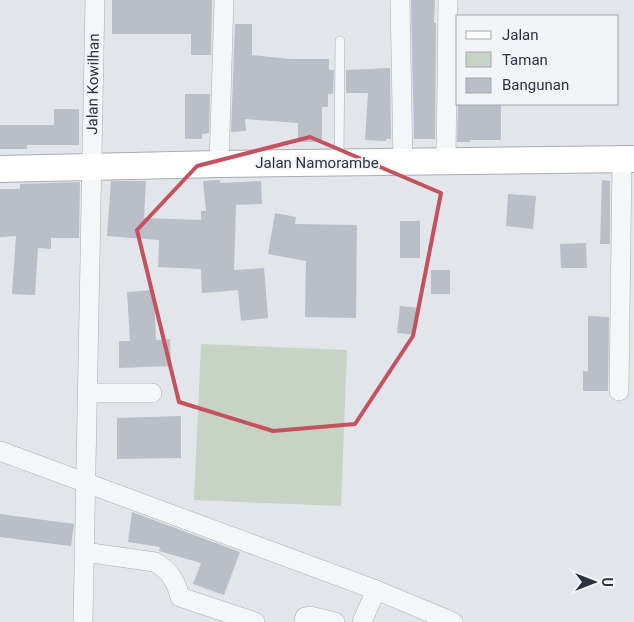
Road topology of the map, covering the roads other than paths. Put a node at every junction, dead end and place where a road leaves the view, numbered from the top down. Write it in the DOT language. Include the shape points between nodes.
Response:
graph roads {
  1 [pos="95,0"];
  2 [pos="224,0"];
  3 [pos="400,0"];
  4 [pos="448,0"];
  5 [pos="340,41"];
  6 [pos="628,160"];
  7 [pos="446,161"];
  8 [pos="339,163"];
  9 [pos="403,163"];
  10 [pos="220,164"];
  11 [pos="92,167"];
  12 [pos="0,169"];
  13 [pos="619,391"];
  14 [pos="152,392"];
  15 [pos="88,393"];
  16 [pos="0,451"];
  17 [pos="86,483"];
  18 [pos="84,552"];
  19 [pos="376,590"];
  20 [pos="426,617"];
  21 [pos="83,622"];
  22 [pos="255,622"];
  23 [pos="304,622"];
  24 [pos="335,622"];
  25 [pos="362,622"];
  26 [pos="453,622"];
  1 -- 11 [label="street, Jalan Kowilhan"];
  2 -- 10 [label="street"];
  3 -- 9 [label="street"];
  4 -- 7 [label="street"];
  5 -- 8 [label="lane"];
  6 -- 7 [label="main road, Jalan Namorambe"];
  6 -- 13 [label="street"];
  7 -- 9 [label="main road, Jalan Namorambe"];
  8 -- 9 [label="main road, Jalan Namorambe"];
  8 -- 10 [label="main road, Jalan Namorambe"];
  10 -- 11 [label="main road, Jalan Namorambe"];
  11 -- 12 [label="main road, Jalan Namorambe"];
  11 -- 15 [label="street, Jalan Kowilhan"];
  14 -- 15 [label="street"];
  15 -- 17 [label="street, Jalan Kowilhan"];
  16 -- 17 [label="street"];
  17 -- 18 [label="street, Jalan Kowilhan"];
  17 -- 19 [label="street"];
  18 -- 21 [label="street, Jalan Kowilhan"];
  18 -- 22 [label="street" via="155,562 172,576 180,597"];
  19 -- 20 [label="street"];
  19 -- 25 [label="street"];
  20 -- 26 [label="street"];
  23 -- 24 [label="street" via="305,617 310,616"];
}
